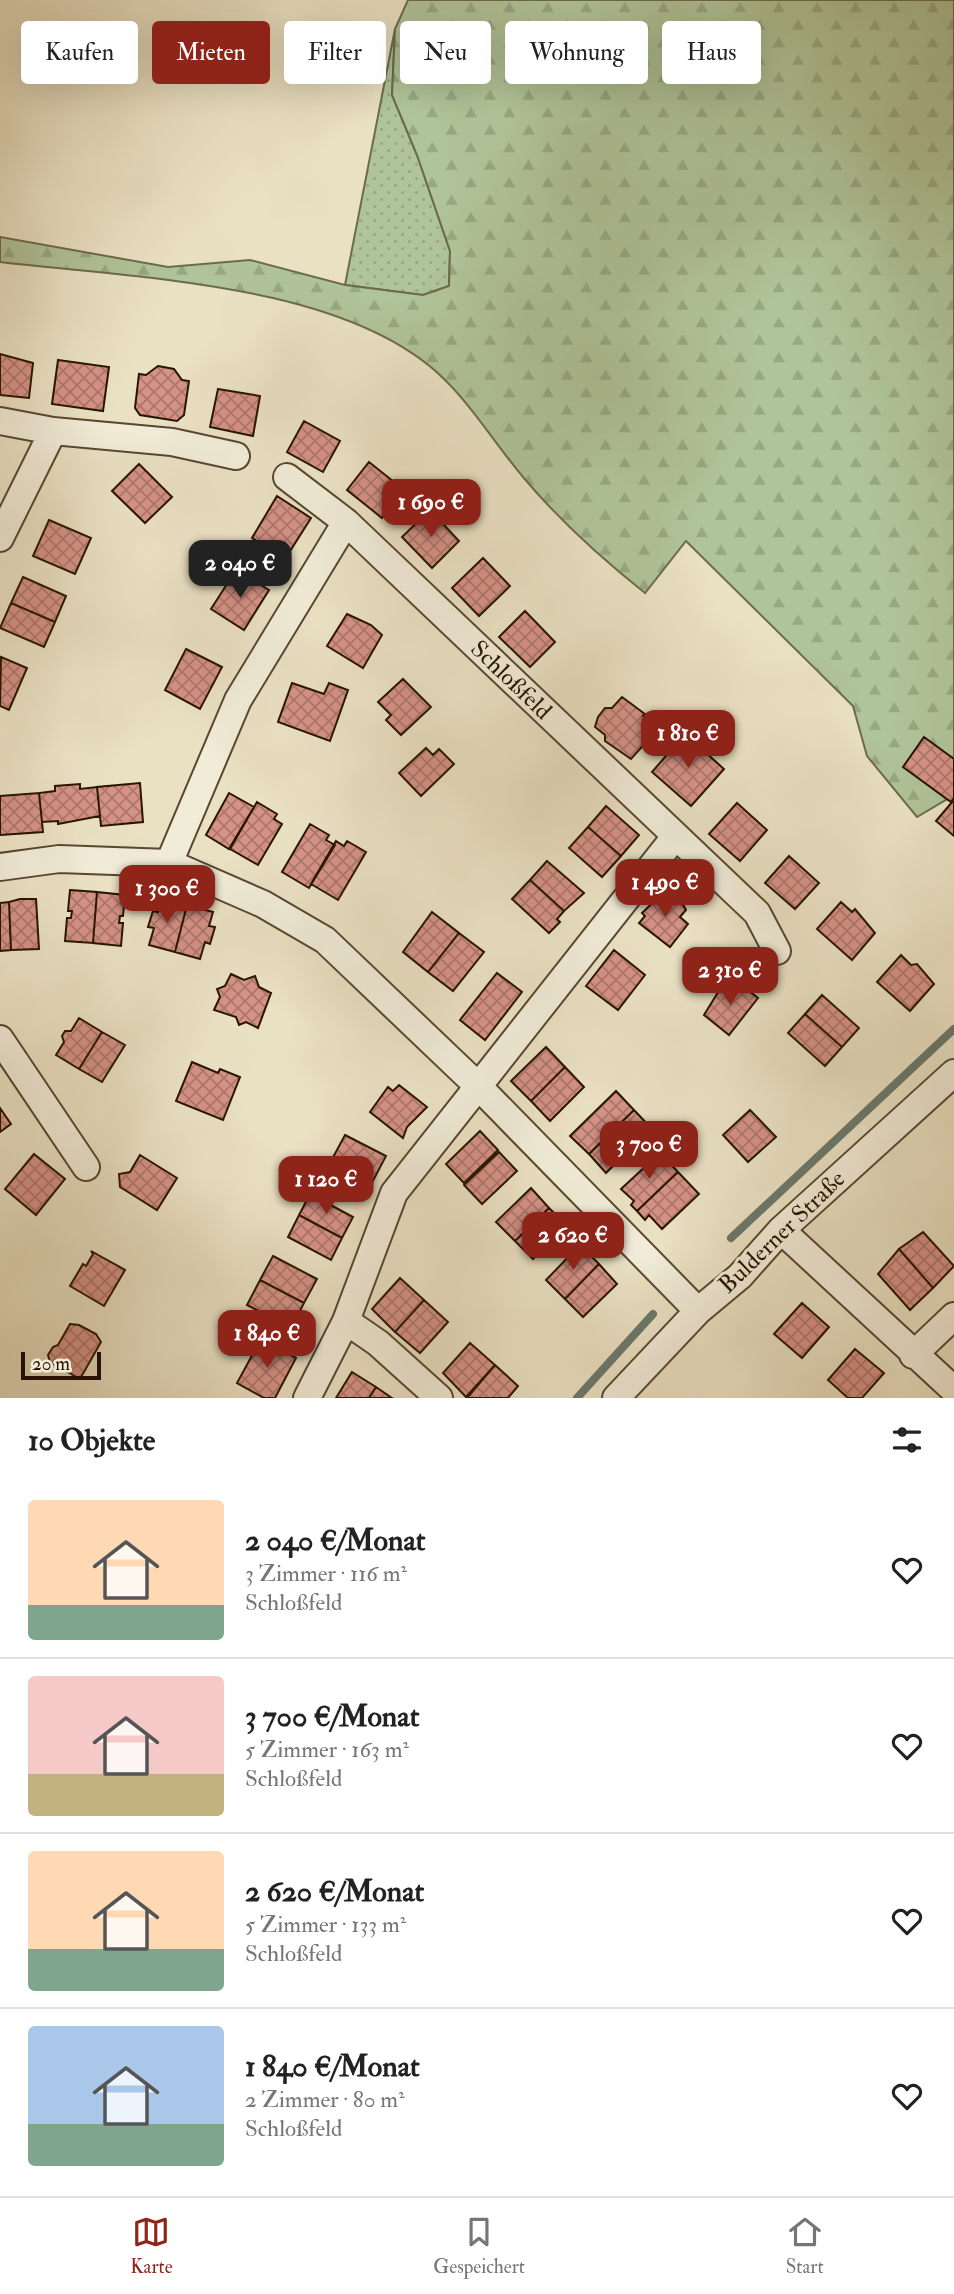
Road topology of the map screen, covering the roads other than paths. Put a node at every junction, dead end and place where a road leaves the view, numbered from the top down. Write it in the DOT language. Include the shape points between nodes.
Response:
graph roads {
  1 [pos="0,421"];
  2 [pos="53,431"];
  3 [pos="236,456"];
  4 [pos="286,477"];
  5 [pos="346,522"];
  6 [pos="0,538"];
  7 [pos="674,838"];
  8 [pos="169,863"];
  9 [pos="0,867"];
  10 [pos="777,951"];
  11 [pos="0,1039"];
  12 [pos="954,1073"];
  13 [pos="478,1086"];
  14 [pos="86,1167"];
  15 [pos="780,1230"];
  16 [pos="698,1311"];
  17 [pos="954,1316"];
  18 [pos="346,1321"];
  19 [pos="913,1354"];
  20 [pos="954,1390"];
  21 [pos="307,1398"];
  22 [pos="439,1398"];
  23 [pos="616,1398"];
  1 -- 2 [label="street"];
  2 -- 3 [label="street" via="172,442"];
  2 -- 6 [label="street"];
  4 -- 5 [label="street, Schloßfeld"];
  5 -- 7 [label="street, Schloßfeld"];
  5 -- 8 [label="street" via="238,700"];
  7 -- 10 [label="street, Schloßfeld" via="757,913"];
  7 -- 13 [label="street"];
  8 -- 9 [label="street" via="59,859"];
  8 -- 13 [label="street" via="263,904 325,940"];
  11 -- 14 [label="street"];
  12 -- 15 [label="street, Bulderner Straße"];
  13 -- 16 [label="street"];
  13 -- 18 [label="street" via="394,1193"];
  15 -- 16 [label="street, Bulderner Straße" via="740,1276"];
  15 -- 19 [label="street"];
  16 -- 23 [label="street, Bulderner Straße"];
  17 -- 19 [label="street"];
  18 -- 21 [label="street"];
  18 -- 22 [label="street"];
  19 -- 20 [label="street"];
}
